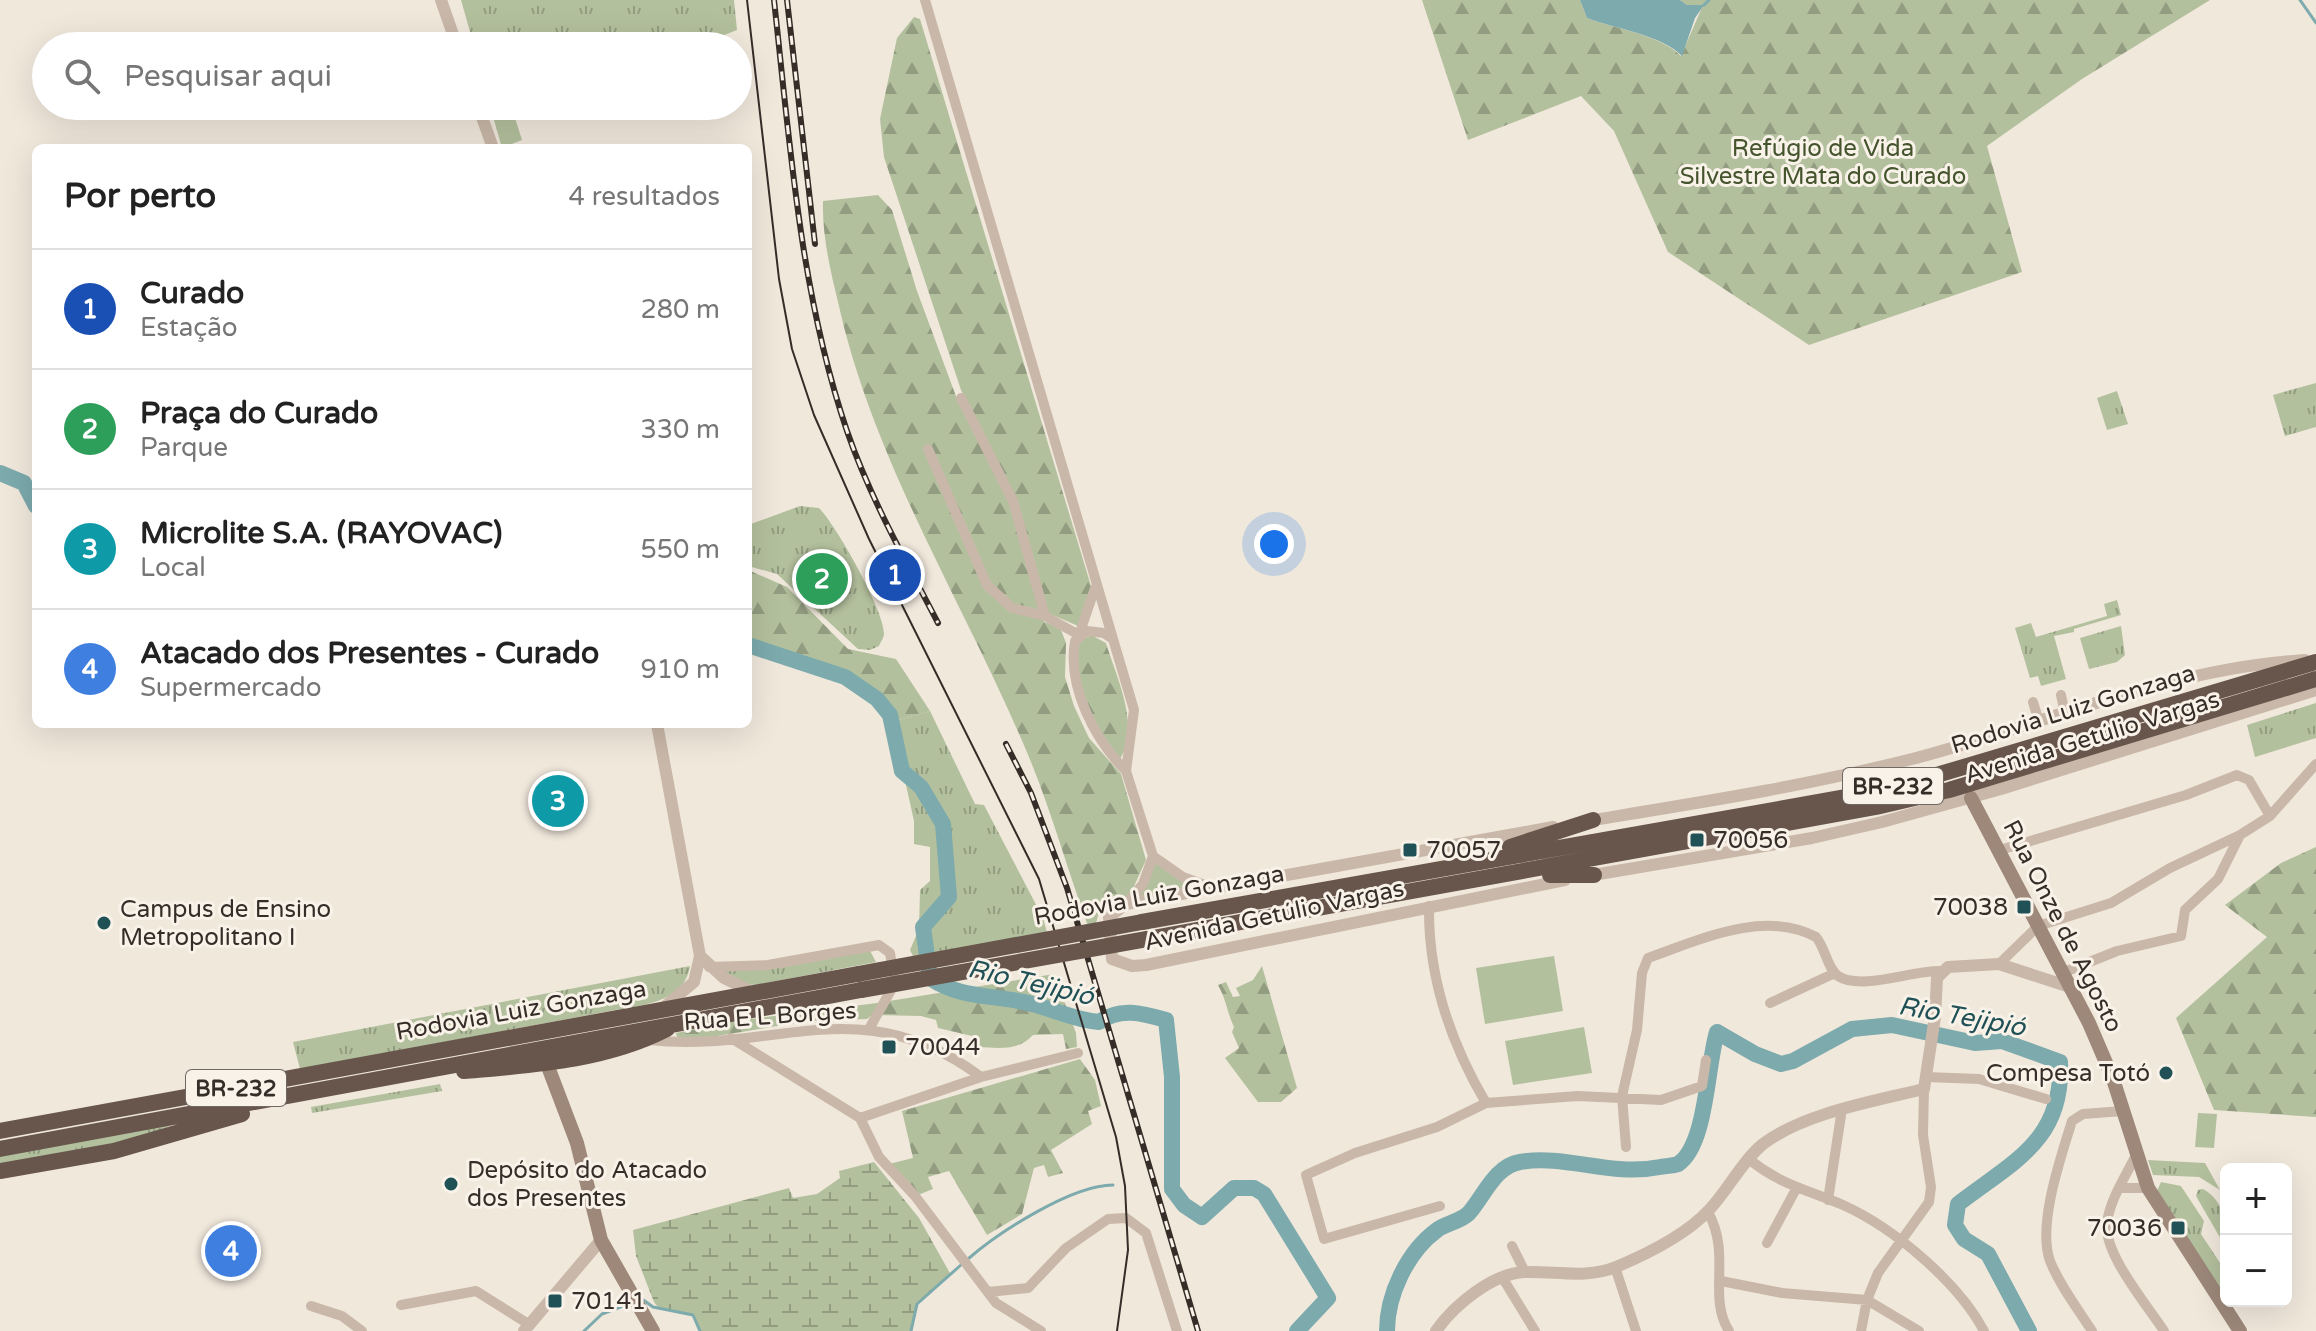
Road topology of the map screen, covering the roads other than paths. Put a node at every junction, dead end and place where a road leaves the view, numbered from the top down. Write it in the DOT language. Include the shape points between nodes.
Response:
graph roads {
  1 [pos="441,0"];
  2 [pos="925,0"];
  3 [pos="452,32"];
  4 [pos="483,120"];
  5 [pos="492,144"];
  6 [pos="961,398"];
  7 [pos="928,449"];
  8 [pos="1095,586"];
  9 [pos="1045,616"];
  10 [pos="1079,635"];
  11 [pos="1113,639"];
  12 [pos="2316,661"];
  13 [pos="2316,679"];
  14 [pos="2316,690"];
  15 [pos="2061,695"];
  16 [pos="2033,702"];
  17 [pos="2065,714"];
  18 [pos="2039,722"];
  19 [pos="658,728"];
  20 [pos="2316,764"];
  21 [pos="1126,771"];
  22 [pos="1971,798"];
  23 [pos="2270,816"];
  24 [pos="1593,820"];
  25 [pos="2240,835"];
  26 [pos="2000,850"];
  27 [pos="1153,856"];
  28 [pos="1459,864"];
  29 [pos="1513,874"];
  30 [pos="1594,875"];
  31 [pos="1213,888"];
  32 [pos="1126,904"];
  33 [pos="1429,906"];
  34 [pos="2038,926"];
  35 [pos="1145,931"];
  36 [pos="700,956"];
  37 [pos="1999,964"];
  38 [pos="709,967"];
  39 [pos="1940,971"];
  40 [pos="1835,973"];
  41 [pos="2066,980"];
  42 [pos="860,982"];
  43 [pos="750,991"];
  44 [pos="1770,1003"];
  45 [pos="663,1008"];
  46 [pos="683,1021"];
  47 [pos="869,1029"];
  48 [pos="731,1038"];
  49 [pos="647,1040"];
  50 [pos="1078,1053"];
  51 [pos="1706,1060"];
  52 [pos="547,1064"];
  53 [pos="981,1077"];
  54 [pos="367,1078"];
  55 [pos="1925,1083"];
  56 [pos="308,1091"];
  57 [pos="1622,1096"];
  58 [pos="2046,1099"];
  59 [pos="1486,1103"];
  60 [pos="1842,1109"];
  61 [pos="2123,1111"];
  62 [pos="860,1118"];
  63 [pos="0,1131"];
  64 [pos="1626,1147"];
  65 [pos="0,1149"];
  66 [pos="2136,1155"];
  67 [pos="1750,1160"];
  68 [pos="0,1171"];
  69 [pos="2119,1188"];
  70 [pos="2148,1188"];
  71 [pos="1796,1189"];
  72 [pos="1828,1200"];
  73 [pos="1440,1206"];
  74 [pos="1708,1212"];
  75 [pos="601,1240"];
  76 [pos="1899,1242"];
  77 [pos="1767,1243"];
  78 [pos="1512,1246"];
  79 [pos="1615,1267"];
  80 [pos="1525,1272"];
  81 [pos="1502,1277"];
  82 [pos="1721,1281"];
  83 [pos="988,1292"];
  84 [pos="1867,1300"];
  85 [pos="401,1305"];
  86 [pos="311,1306"];
  87 [pos="527,1328"];
  88 [pos="362,1331"];
  89 [pos="653,1331"];
  90 [pos="1041,1331"];
  91 [pos="1177,1331"];
  92 [pos="1436,1331"];
  93 [pos="1535,1331"];
  94 [pos="1636,1331"];
  95 [pos="1729,1331"];
  96 [pos="1861,1331"];
  97 [pos="1919,1331"];
  98 [pos="1984,1331"];
  99 [pos="2092,1331"];
  100 [pos="2164,1331"];
  101 [pos="2240,1331"];
  1 -- 3 [label="street"];
  2 -- 8 [label="street"];
  4 -- 5 [label="street"];
  6 -- 9 [label="street" via="1013,501"];
  7 -- 9 [label="street" via="987,585 1012,608"];
  8 -- 10 [label="street"];
  8 -- 11 [label="street"];
  9 -- 10 [label="street"];
  10 -- 11 [label="street" via="1095,631"];
  10 -- 21 [label="street" via="1073,663 1085,704 1106,751"];
  11 -- 21 [label="street" via="1134,710"];
  12 -- 17 [label="street, Avenida Getúlio Vargas" via="2229,667"];
  12 -- 28 [label="highway, Rodovia Luiz Gonzaga / BR-232" via="1852,796"];
  13 -- 29 [label="highway, Rodovia Luiz Gonzaga / BR-232" via="1949,790"];
  14 -- 22 [label="street, Avenida Getúlio Vargas"];
  15 -- 17 [label="street"];
  16 -- 18 [label="street"];
  17 -- 18 [label="street, Avenida Getúlio Vargas"];
  18 -- 24 [label="street, Avenida Getúlio Vargas" via="1801,784"];
  19 -- 36 [label="street"];
  20 -- 23 [label="street"];
  21 -- 27 [label="street"];
  22 -- 26 [label="main road, Rua Onze de Agosto"];
  22 -- 30 [label="street, Avenida Getúlio Vargas" via="1812,838"];
  23 -- 25 [label="street"];
  23 -- 26 [label="street" via="2242,775"];
  24 -- 28 [label="highway"];
  24 -- 31 [label="street, Avenida Getúlio Vargas"];
  25 -- 34 [label="street" via="2111,903"];
  25 -- 41 [label="street" via="2218,879 2185,910 2181,936 2117,951"];
  26 -- 34 [label="main road, Rua Onze de Agosto"];
  27 -- 31 [label="street" via="1183,877"];
  27 -- 32 [label="street" via="1143,884"];
  28 -- 35 [label="highway, Rodovia Luiz Gonzaga / BR-232"];
  29 -- 30 [label="highway"];
  29 -- 35 [label="highway, Rodovia Luiz Gonzaga / BR-232"];
  30 -- 33 [label="street, Avenida Getúlio Vargas"];
  31 -- 32 [label="street, Avenida Getúlio Vargas"];
  32 -- 33 [label="street, Avenida Getúlio Vargas" via="1113,911 1108,932 1112,959 1132,966"];
  33 -- 59 [label="street" via="1434,972 1448,1026"];
  34 -- 37 [label="street"];
  34 -- 41 [label="main road, Rua Onze de Agosto"];
  35 -- 42 [label="highway, Rodovia Luiz Gonzaga / BR-232, bridge"];
  36 -- 38 [label="street"];
  36 -- 45 [label="street" via="694,982"];
  37 -- 39 [label="street" via="1966,963"];
  37 -- 41 [label="street"];
  38 -- 43 [label="street"];
  38 -- 47 [label="street" via="768,965 879,945 890,953 895,983"];
  39 -- 40 [label="street" via="1852,980"];
  39 -- 55 [label="street"];
  40 -- 44 [label="street"];
  40 -- 57 [label="street" via="1816,937 1766,926 1738,929 1648,958"];
  41 -- 61 [label="main road, Rua Onze de Agosto" via="2102,1052"];
  42 -- 43 [label="highway, Rodovia Luiz Gonzaga / BR-232"];
  42 -- 46 [label="highway, Rodovia Luiz Gonzaga / BR-232"];
  43 -- 45 [label="highway, Rodovia Luiz Gonzaga / BR-232"];
  45 -- 63 [label="highway, Rodovia Luiz Gonzaga / BR-232"];
  46 -- 49 [label="highway"];
  46 -- 54 [label="highway, Rodovia Luiz Gonzaga / BR-232"];
  47 -- 48 [label="street, Rua E L Borges" via="817,1028"];
  47 -- 53 [label="street, Rua E L Borges" via="923,1046"];
  48 -- 49 [label="street, Rua E L Borges" via="690,1044"];
  48 -- 62 [label="street"];
  49 -- 52 [label="highway"];
  50 -- 53 [label="street"];
  51 -- 57 [label="street" via="1702,1086 1661,1100"];
  52 -- 54 [label="highway"];
  52 -- 75 [label="main road" via="577,1143"];
  53 -- 62 [label="street"];
  54 -- 56 [label="highway, Rodovia Luiz Gonzaga / BR-232"];
  55 -- 58 [label="street" via="1979,1079"];
  55 -- 60 [label="street"];
  55 -- 76 [label="street" via="1923,1135 1930,1196 1927,1208"];
  56 -- 65 [label="highway, Rodovia Luiz Gonzaga / BR-232"];
  56 -- 68 [label="highway" via="114,1151"];
  57 -- 59 [label="street"];
  57 -- 64 [label="street"];
  59 -- 73 [label="street" via="1437,1127 1306,1175 1324,1239"];
  60 -- 67 [label="street" via="1763,1144"];
  60 -- 72 [label="street"];
  61 -- 66 [label="main road, Rua Onze de Agosto"];
  61 -- 99 [label="street" via="2083,1114 2072,1121 2048,1211 2047,1247 2057,1275"];
  62 -- 83 [label="street" via="879,1157"];
  66 -- 69 [label="street"];
  66 -- 70 [label="main road, Rua Onze de Agosto"];
  67 -- 71 [label="street"];
  67 -- 74 [label="street"];
  69 -- 70 [label="street"];
  69 -- 100 [label="street" via="2108,1218 2109,1243"];
  70 -- 101 [label="main road, Rua Onze de Agosto"];
  71 -- 72 [label="street"];
  71 -- 77 [label="street"];
  72 -- 76 [label="street" via="1856,1211"];
  74 -- 79 [label="street" via="1681,1233"];
  74 -- 82 [label="street" via="1720,1248"];
  75 -- 87 [label="street"];
  75 -- 89 [label="main road"];
  76 -- 84 [label="street"];
  76 -- 98 [label="street" via="1954,1287"];
  78 -- 80 [label="street"];
  79 -- 80 [label="street" via="1589,1274"];
  79 -- 94 [label="street"];
  80 -- 81 [label="street"];
  81 -- 92 [label="street" via="1468,1298"];
  81 -- 93 [label="street"];
  82 -- 84 [label="street" via="1782,1293"];
  82 -- 95 [label="street" via="1719,1311"];
  83 -- 90 [label="street" via="1002,1309"];
  83 -- 91 [label="street" via="1028,1288 1066,1248 1108,1219 1126,1218 1146,1233"];
  84 -- 96 [label="street"];
  84 -- 97 [label="street"];
  85 -- 87 [label="street" via="476,1291"];
  86 -- 88 [label="street" via="342,1316"];
}
